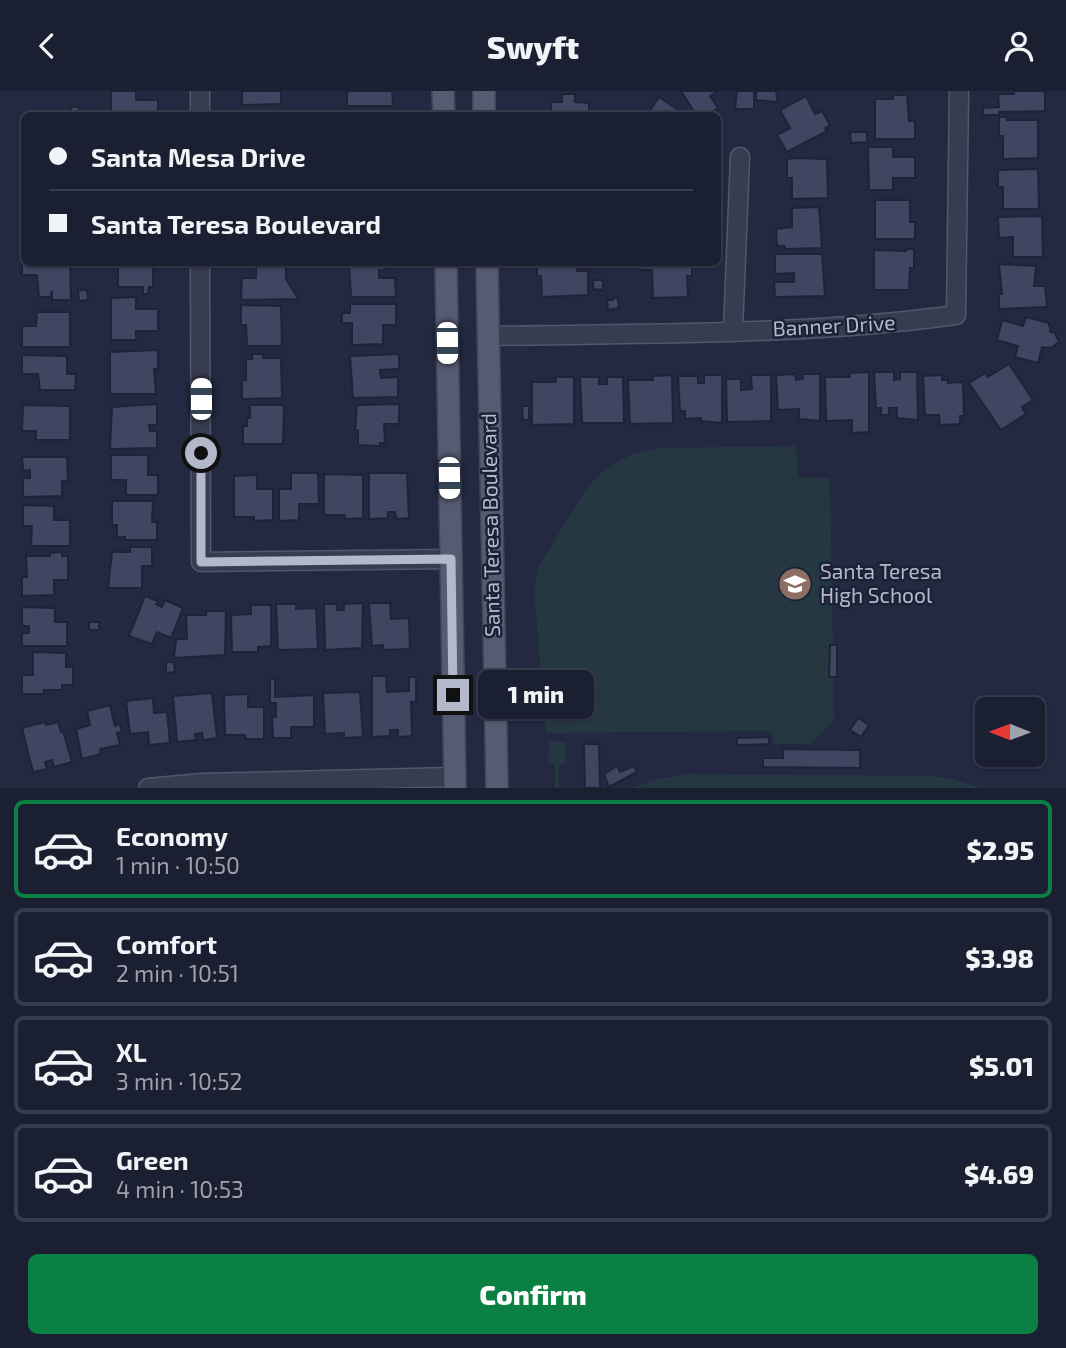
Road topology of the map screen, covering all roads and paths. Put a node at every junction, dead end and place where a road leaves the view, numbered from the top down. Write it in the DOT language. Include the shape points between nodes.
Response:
graph roads {
  1 [pos="200,91"];
  2 [pos="443,91"];
  3 [pos="484,91"];
  4 [pos="959,91"];
  5 [pos="200,112"];
  6 [pos="443,112"];
  7 [pos="484,112"];
  8 [pos="740,156"];
  9 [pos="200,266"];
  10 [pos="446,266"];
  11 [pos="486,266"];
  12 [pos="733,331"];
  13 [pos="488,336"];
  14 [pos="451,559"];
  15 [pos="454,782"];
  16 [pos="148,788"];
  17 [pos="497,788"];
  1 -- 5 [label="street"];
  2 -- 6 [label="main road"];
  3 -- 7 [label="main road"];
  4 -- 12 [label="street, Banner Drive" via="956,315 903,323"];
  8 -- 12 [label="street"];
  9 -- 14 [label="street" via="201,562"];
  10 -- 14 [label="main road, Santa Teresa Boulevard"];
  11 -- 13 [label="main road, Santa Teresa Boulevard"];
  12 -- 13 [label="street, Banner Drive"];
  13 -- 17 [label="main road, Santa Teresa Boulevard"];
  14 -- 15 [label="main road, Santa Teresa Boulevard"];
  15 -- 16 [label="street" via="202,783"];
}
